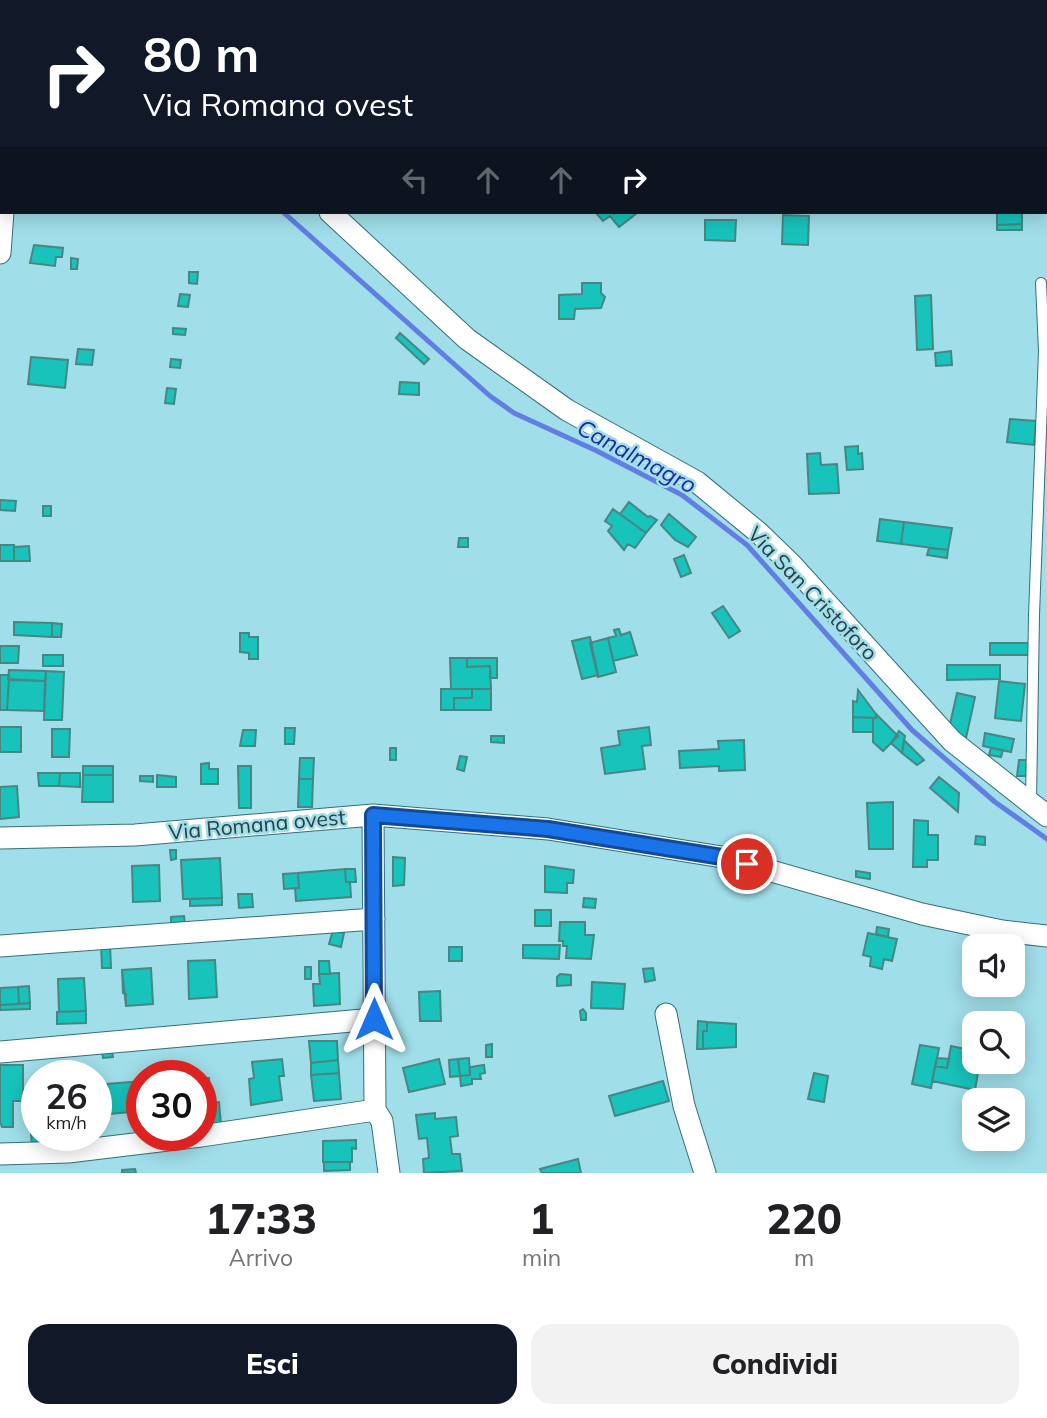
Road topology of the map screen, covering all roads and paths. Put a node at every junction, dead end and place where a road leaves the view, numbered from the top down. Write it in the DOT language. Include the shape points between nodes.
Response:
graph roads {
  1 [pos="3,214"];
  2 [pos="332,214"];
  3 [pos="0,253"];
  4 [pos="1041,283"];
  5 [pos="1039,810"];
  6 [pos="373,815"];
  7 [pos="0,838"];
  8 [pos="374,919"];
  9 [pos="1047,936"];
  10 [pos="0,946"];
  11 [pos="666,1014"];
  12 [pos="374,1019"];
  13 [pos="0,1052"];
  14 [pos="375,1110"];
  15 [pos="217,1134"];
  16 [pos="126,1145"];
  17 [pos="0,1154"];
  18 [pos="389,1173"];
  19 [pos="705,1173"];
  1 -- 3 [label="street"];
  2 -- 5 [label="street, Via San Cristoforo" via="467,339 567,410 697,482 759,533 952,741"];
  4 -- 5 [label="lane" via="1044,351 1034,615"];
  6 -- 7 [label="street, Via Romana ovest" via="135,835"];
  6 -- 8 [label="street"];
  6 -- 9 [label="street, Via Romana ovest" via="548,829 722,857 922,914"];
  8 -- 10 [label="street"];
  8 -- 12 [label="street"];
  11 -- 19 [label="street" via="684,1106"];
  12 -- 13 [label="street"];
  12 -- 14 [label="street"];
  14 -- 15 [label="street"];
  14 -- 18 [label="street" via="382,1121"];
  16 -- 17 [label="street"];
}
